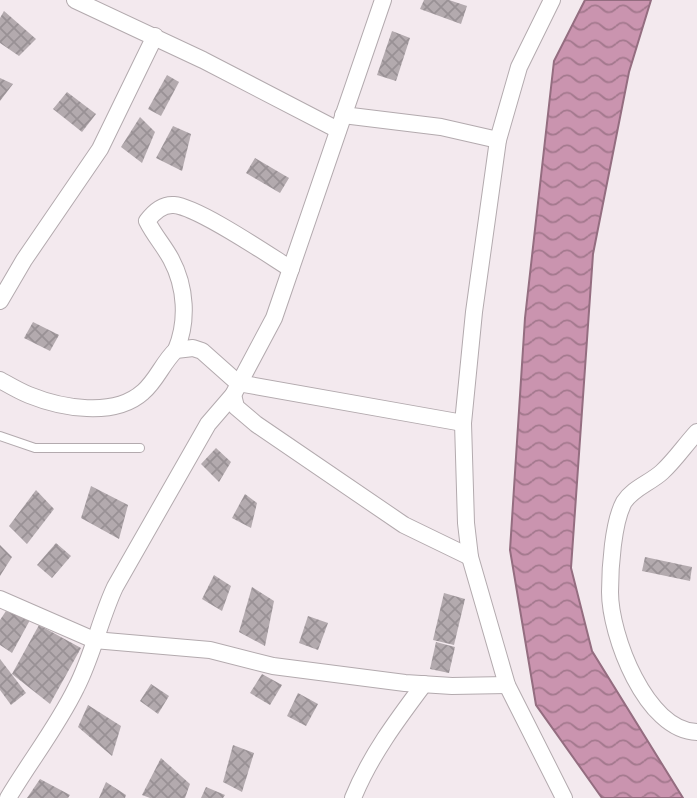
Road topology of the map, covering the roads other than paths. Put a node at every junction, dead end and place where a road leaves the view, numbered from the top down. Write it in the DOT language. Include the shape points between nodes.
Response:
graph roads {
  1 [pos="75,0"];
  2 [pos="383,0"];
  3 [pos="552,0"];
  4 [pos="155,36"];
  5 [pos="341,122"];
  6 [pos="498,140"];
  7 [pos="291,269"];
  8 [pos="0,301"];
  9 [pos="177,351"];
  10 [pos="0,380"];
  11 [pos="235,389"];
  12 [pos="463,422"];
  13 [pos="697,432"];
  14 [pos="0,436"];
  15 [pos="140,448"];
  16 [pos="470,557"];
  17 [pos="0,599"];
  18 [pos="94,640"];
  19 [pos="424,684"];
  20 [pos="507,685"];
  21 [pos="695,737"];
  22 [pos="8,798"];
  23 [pos="353,798"];
  24 [pos="565,798"];
  1 -- 4 [label="street"];
  2 -- 5 [label="street"];
  3 -- 6 [label="street" via="519,67"];
  4 -- 5 [label="street"];
  4 -- 8 [label="street" via="100,149"];
  5 -- 6 [label="street" via="441,128"];
  5 -- 7 [label="street"];
  6 -- 12 [label="street"];
  7 -- 9 [label="street" via="199,214 173,205 156,211 147,222 183,286"];
  7 -- 11 [label="street" via="274,318"];
  9 -- 10 [label="street" via="142,394 112,407 47,401"];
  9 -- 11 [label="street" via="202,351"];
  11 -- 12 [label="street"];
  11 -- 16 [label="street" via="236,407 256,424 388,514"];
  11 -- 18 [label="street" via="208,424 115,587"];
  12 -- 16 [label="street"];
  13 -- 21 [label="street" via="661,473 624,502 616,531 610,594 631,675 663,716"];
  14 -- 15 [label="lane" via="35,448"];
  16 -- 20 [label="street"];
  17 -- 18 [label="street"];
  18 -- 19 [label="street" via="210,650 273,666"];
  18 -- 22 [label="street" via="78,686"];
  19 -- 20 [label="street"];
  19 -- 23 [label="street" via="385,738"];
  20 -- 24 [label="street"];
}
